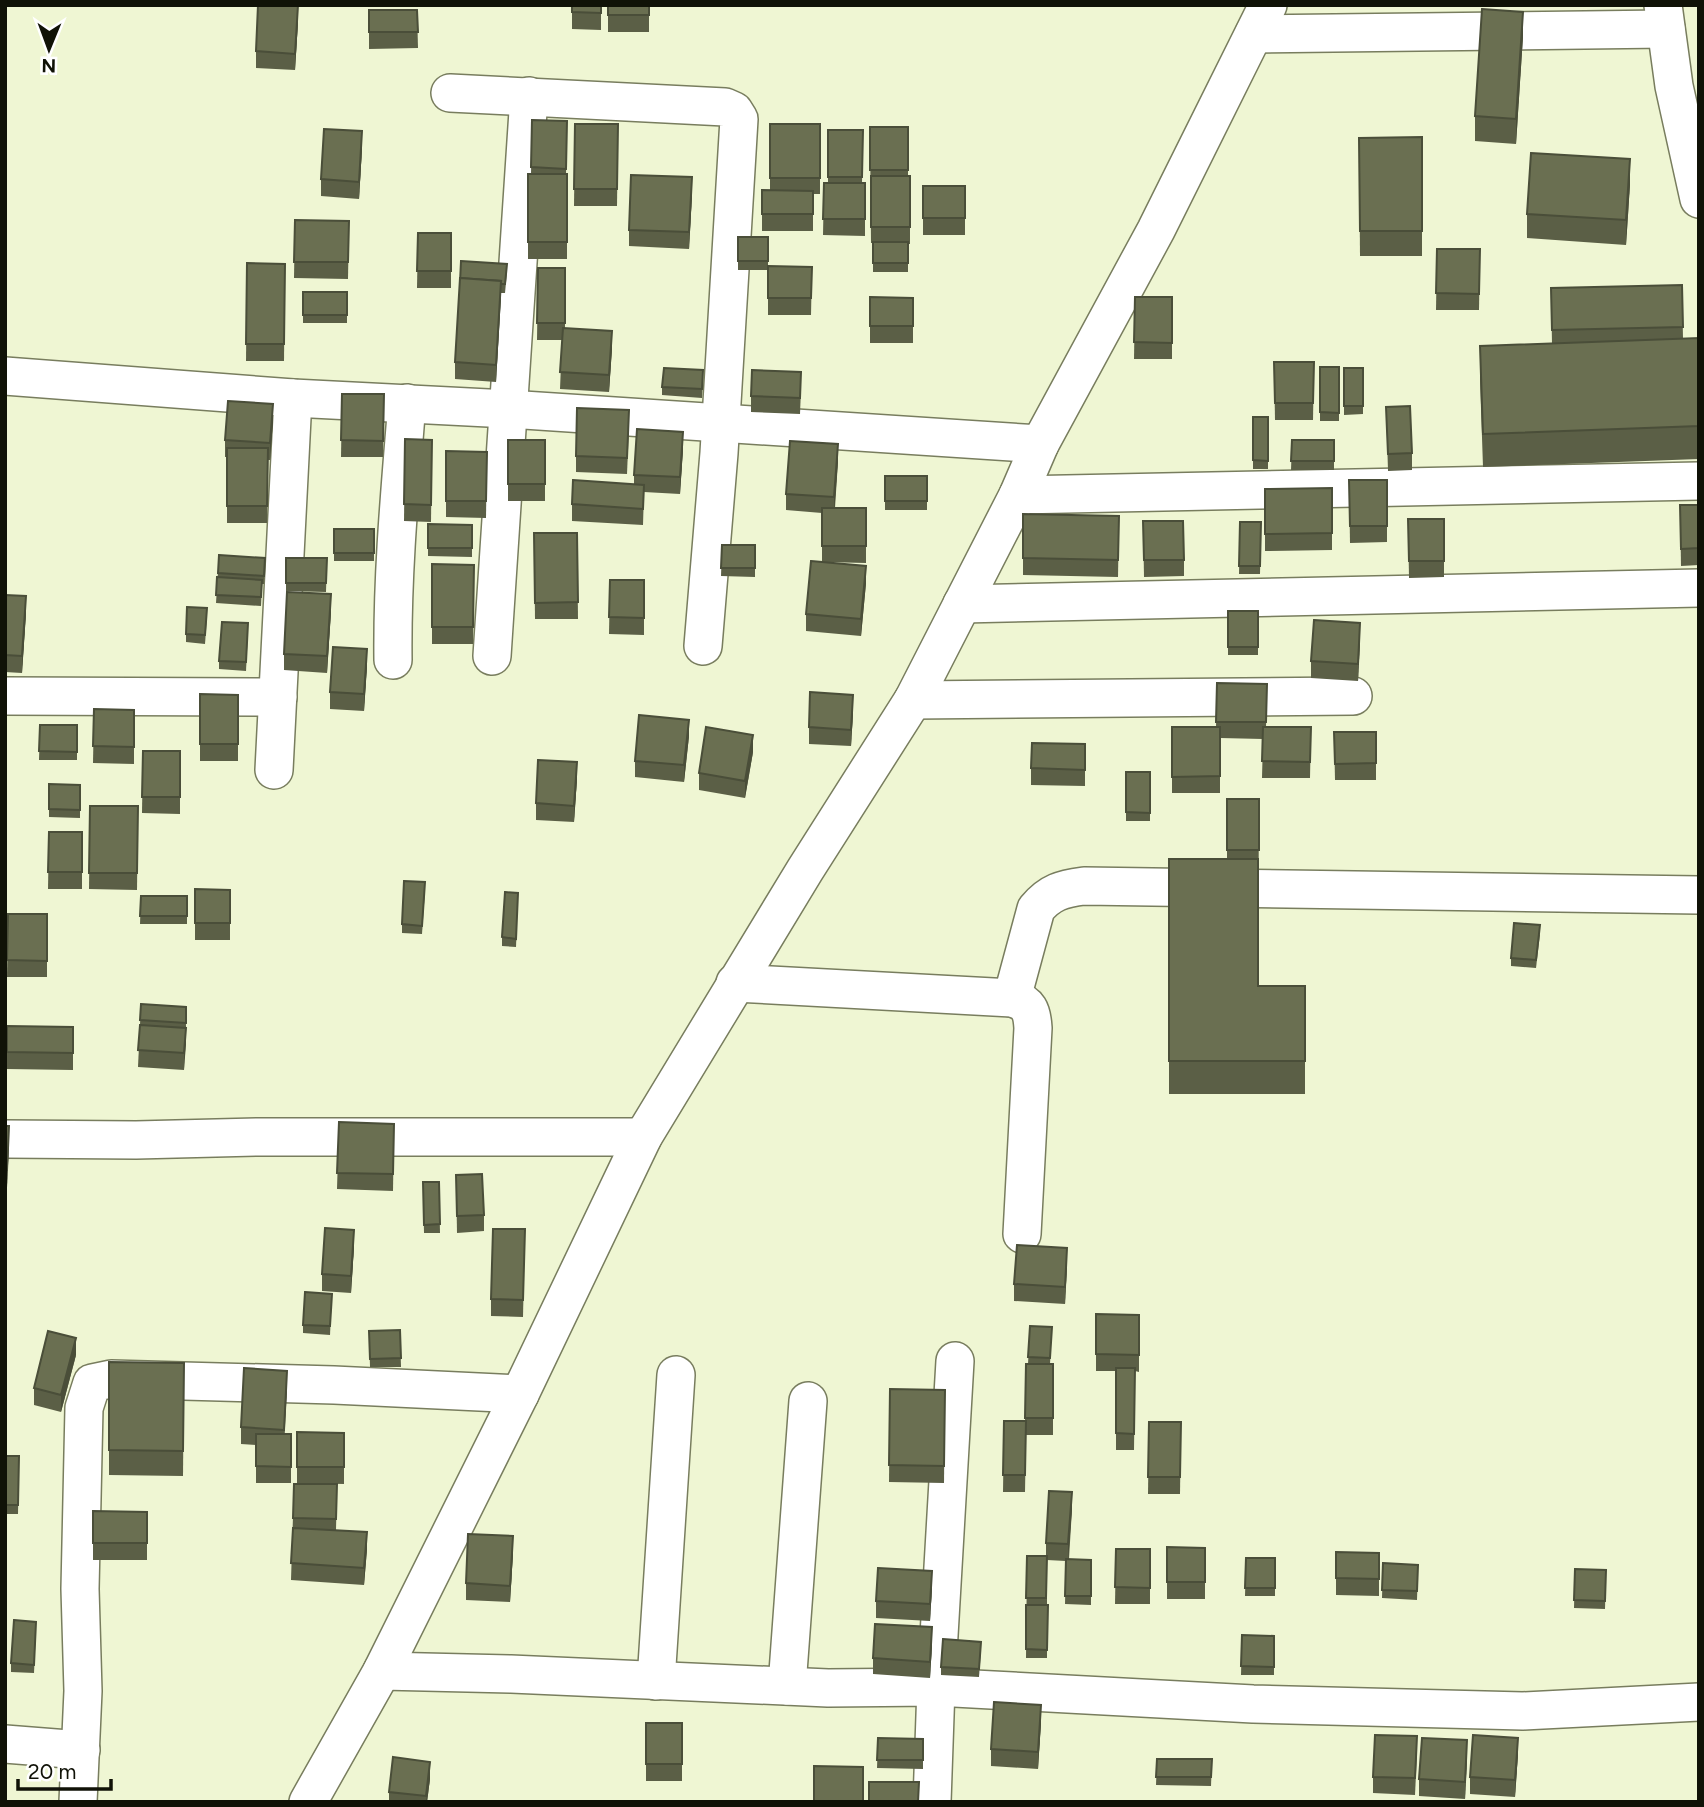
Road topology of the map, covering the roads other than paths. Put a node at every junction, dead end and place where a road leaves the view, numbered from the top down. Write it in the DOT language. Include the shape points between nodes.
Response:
graph roads {
  1 [pos="1664,17"];
  2 [pos="1261,20"];
  3 [pos="450,93"];
  4 [pos="529,96"];
  5 [pos="1699,199"];
  6 [pos="5,376"];
  7 [pos="293,398"];
  8 [pos="407,403"];
  9 [pos="508,409"];
  10 [pos="721,423"];
  11 [pos="1040,444"];
  12 [pos="1699,481"];
  13 [pos="1018,495"];
  14 [pos="1699,588"];
  15 [pos="962,604"];
  16 [pos="703,646"];
  17 [pos="492,656"];
  18 [pos="393,660"];
  19 [pos="5,696"];
  20 [pos="1353,696"];
  21 [pos="278,697"];
  22 [pos="913,700"];
  23 [pos="274,770"];
  24 [pos="1699,895"];
  25 [pos="735,983"];
  26 [pos="1012,998"];
  27 [pos="643,1137"];
  28 [pos="5,1139"];
  29 [pos="1022,1234"];
  30 [pos="955,1361"];
  31 [pos="676,1375"];
  32 [pos="520,1394"];
  33 [pos="808,1401"];
  34 [pos="382,1671"];
  35 [pos="656,1681"];
  36 [pos="787,1686"];
  37 [pos="936,1687"];
  38 [pos="1699,1702"];
  39 [pos="5,1744"];
  40 [pos="81,1750"];
  41 [pos="78,1802"];
  42 [pos="308,1802"];
  43 [pos="932,1802"];
  1 -- 2 [label="street"];
  1 -- 5 [label="street"];
  2 -- 11 [label="street" via="1156,230"];
  3 -- 4 [label="street"];
  4 -- 9 [label="street"];
  4 -- 10 [label="street" via="725,107 739,119"];
  6 -- 7 [label="street"];
  7 -- 8 [label="street"];
  7 -- 21 [label="street"];
  8 -- 9 [label="street"];
  8 -- 18 [label="street"];
  9 -- 10 [label="street"];
  9 -- 17 [label="street"];
  10 -- 11 [label="street"];
  10 -- 16 [label="street"];
  11 -- 13 [label="street"];
  12 -- 13 [label="street"];
  13 -- 15 [label="street"];
  14 -- 15 [label="street"];
  15 -- 22 [label="street"];
  19 -- 21 [label="street"];
  20 -- 22 [label="street"];
  21 -- 23 [label="street"];
  22 -- 25 [label="street"];
  24 -- 26 [label="street" via="1069,888 1057,890 1036,909"];
  25 -- 26 [label="street"];
  25 -- 27 [label="street"];
  26 -- 29 [label="street" via="1030,1009 1033,1028"];
  27 -- 28 [label="street"];
  27 -- 32 [label="street"];
  30 -- 37 [label="street"];
  31 -- 35 [label="street"];
  32 -- 34 [label="street"];
  32 -- 40 [label="street" via="111,1379 92,1384 83,1408"];
  33 -- 36 [label="street"];
  34 -- 35 [label="street"];
  34 -- 42 [label="street"];
  35 -- 36 [label="street"];
  36 -- 37 [label="street"];
  37 -- 38 [label="street" via="1253,1704 1523,1711"];
  37 -- 43 [label="street"];
  39 -- 40 [label="street"];
  40 -- 41 [label="street"];
}
